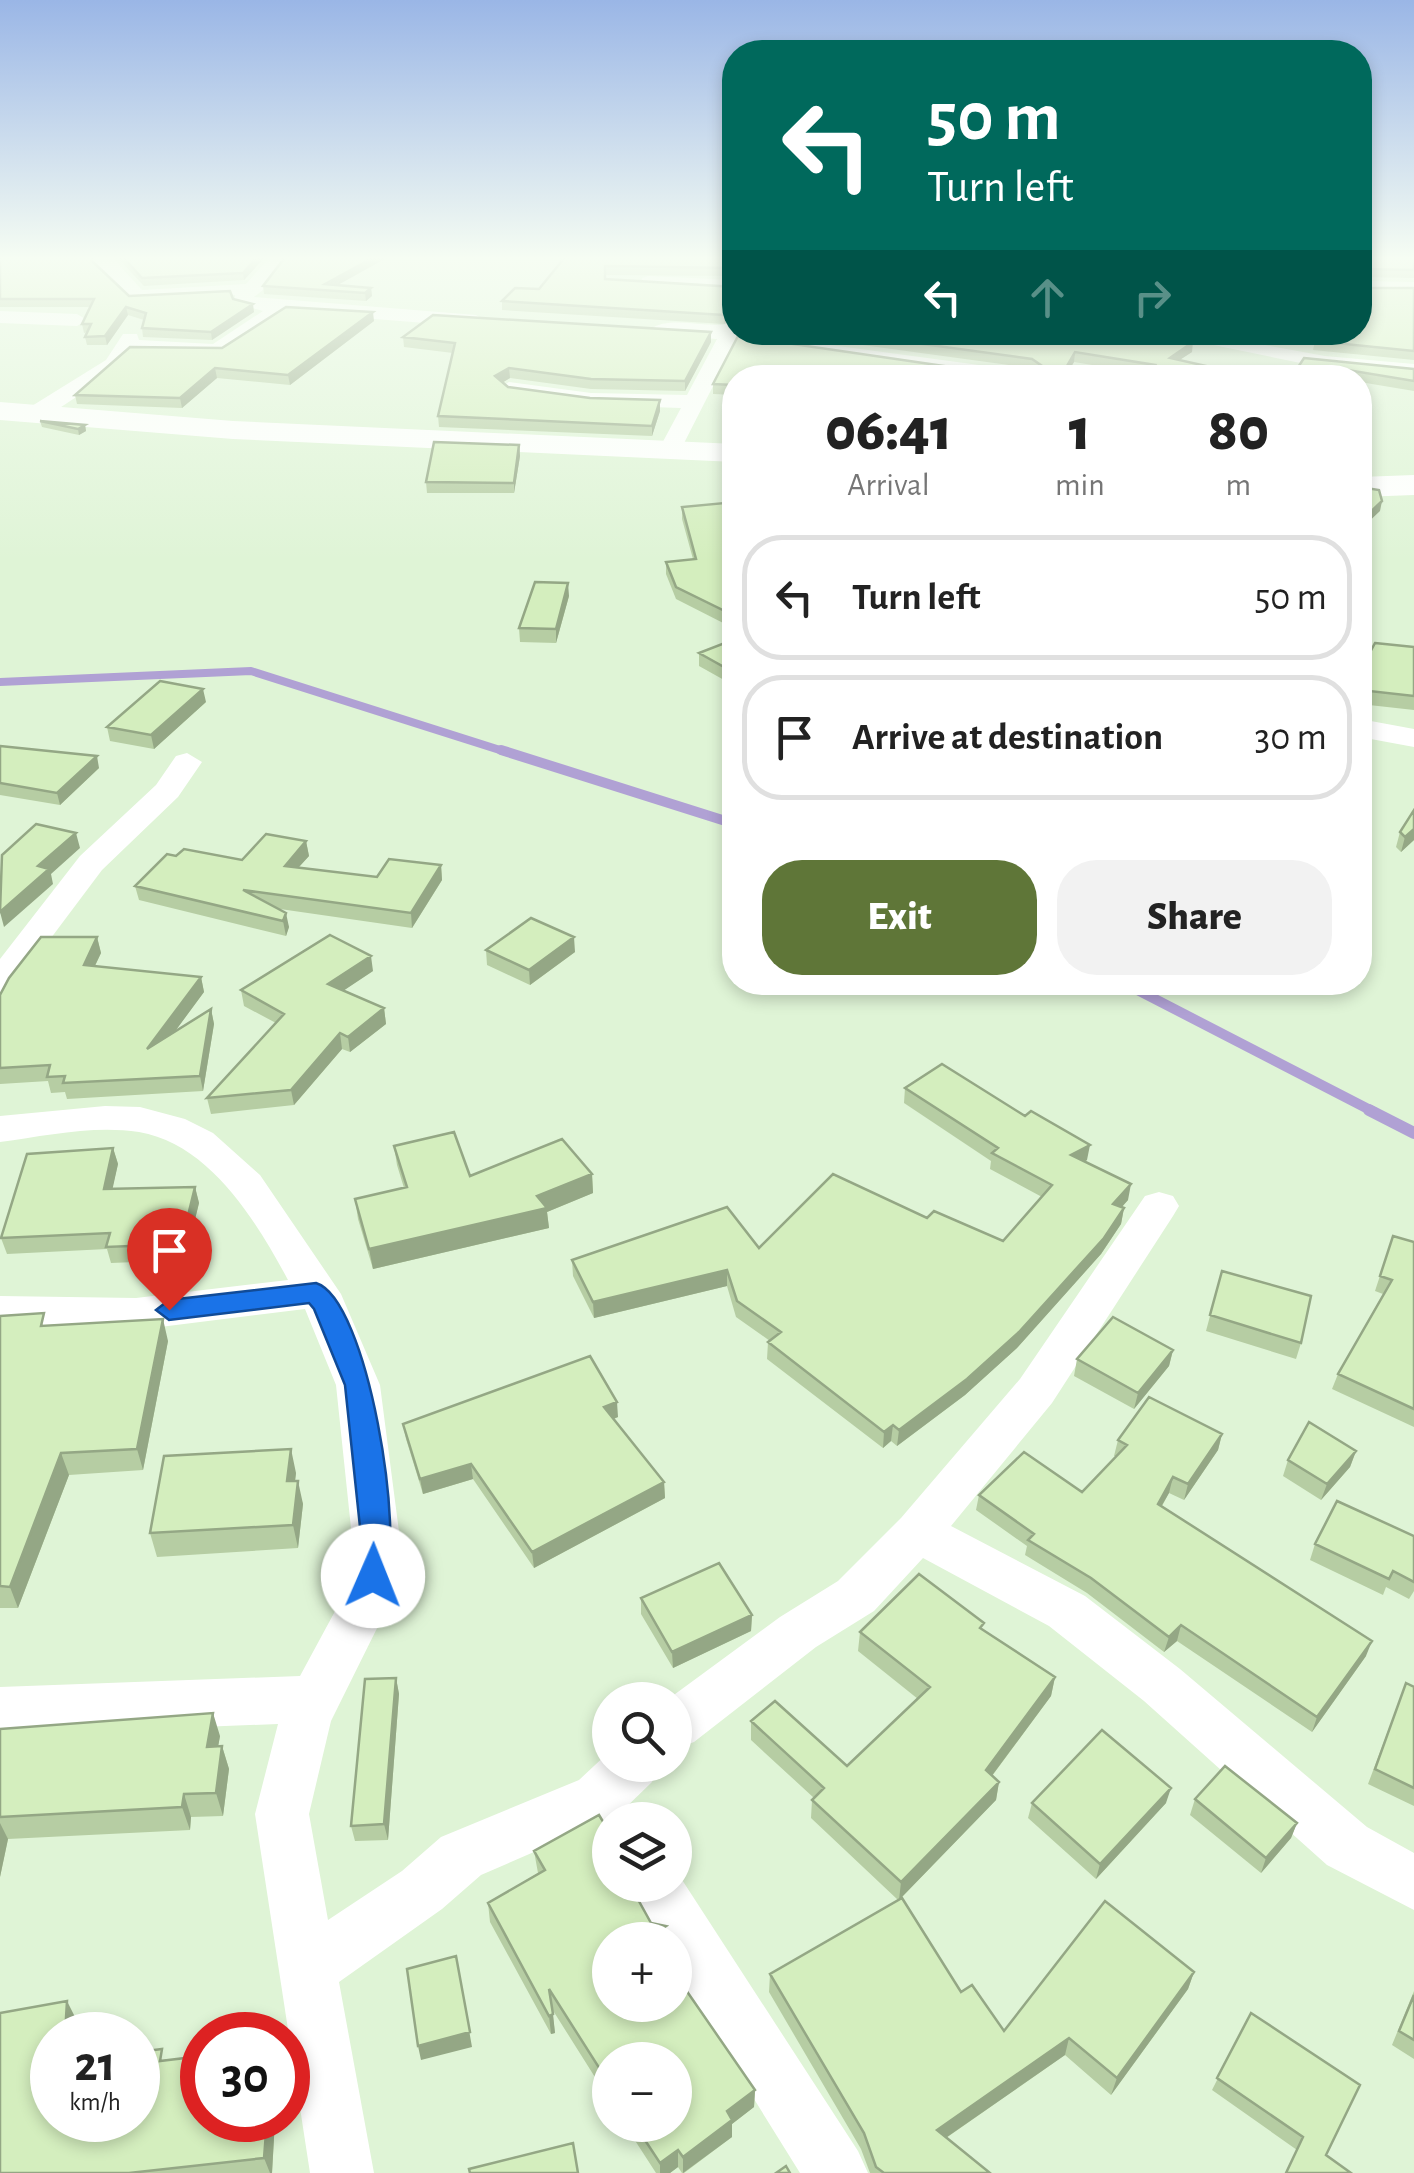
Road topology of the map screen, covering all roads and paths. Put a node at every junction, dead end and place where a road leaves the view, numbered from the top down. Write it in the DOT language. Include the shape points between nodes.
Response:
graph roads {
  1 [pos="118,357"];
  2 [pos="717,357"];
  3 [pos="900,357"];
  4 [pos="1300,357"];
  5 [pos="948,365"];
  6 [pos="1358,365"];
  7 [pos="1372,366"];
  8 [pos="1414,370"];
  9 [pos="509,388"];
  10 [pos="694,402"];
  11 [pos="0,411"];
  12 [pos="35,414"];
  13 [pos="670,449"];
  14 [pos="722,452"];
  15 [pos="1414,485"];
  16 [pos="1372,487"];
  17 [pos="1372,730"];
  18 [pos="1414,738"];
  19 [pos="188,762"];
  20 [pos="0,983"];
  21 [pos="0,1129"];
  22 [pos="1159,1206"];
  23 [pos="316,1292"];
  24 [pos="0,1312"];
  25 [pos="918,1532"];
  26 [pos="315,1698"];
  27 [pos="0,1711"];
  28 [pos="692,1712"];
  29 [pos="614,1794"];
  30 [pos="1414,1884"];
  31 [pos="664,1902"];
  32 [pos="306,1970"];
  33 [pos="342,2173"];
  34 [pos="836,2173"];
  1 -- 12 [label="street"];
  2 -- 10 [label="street"];
  3 -- 5 [label="street"];
  4 -- 6 [label="street"];
  7 -- 8 [label="street"];
  9 -- 10 [label="street"];
  10 -- 13 [label="street"];
  11 -- 12 [label="street"];
  12 -- 13 [label="street" via="233,430"];
  13 -- 14 [label="street"];
  15 -- 16 [label="street"];
  17 -- 18 [label="street"];
  19 -- 20 [label="street" via="91,863"];
  21 -- 23 [label="street" via="140,1120 197,1137 276,1220"];
  22 -- 25 [label="street" via="1036,1391"];
  23 -- 24 [label="street" via="136,1314"];
  23 -- 26 [label="street" via="358,1385 377,1546 364,1604"];
  25 -- 28 [label="street" via="856,1596"];
  25 -- 30 [label="street" via="1066,1611 1347,1846"];
  26 -- 27 [label="street"];
  26 -- 32 [label="street" via="282,1814"];
  29 -- 32 [label="street" via="461,1856"];
  31 -- 34 [label="street"];
  32 -- 33 [label="street"];
}
